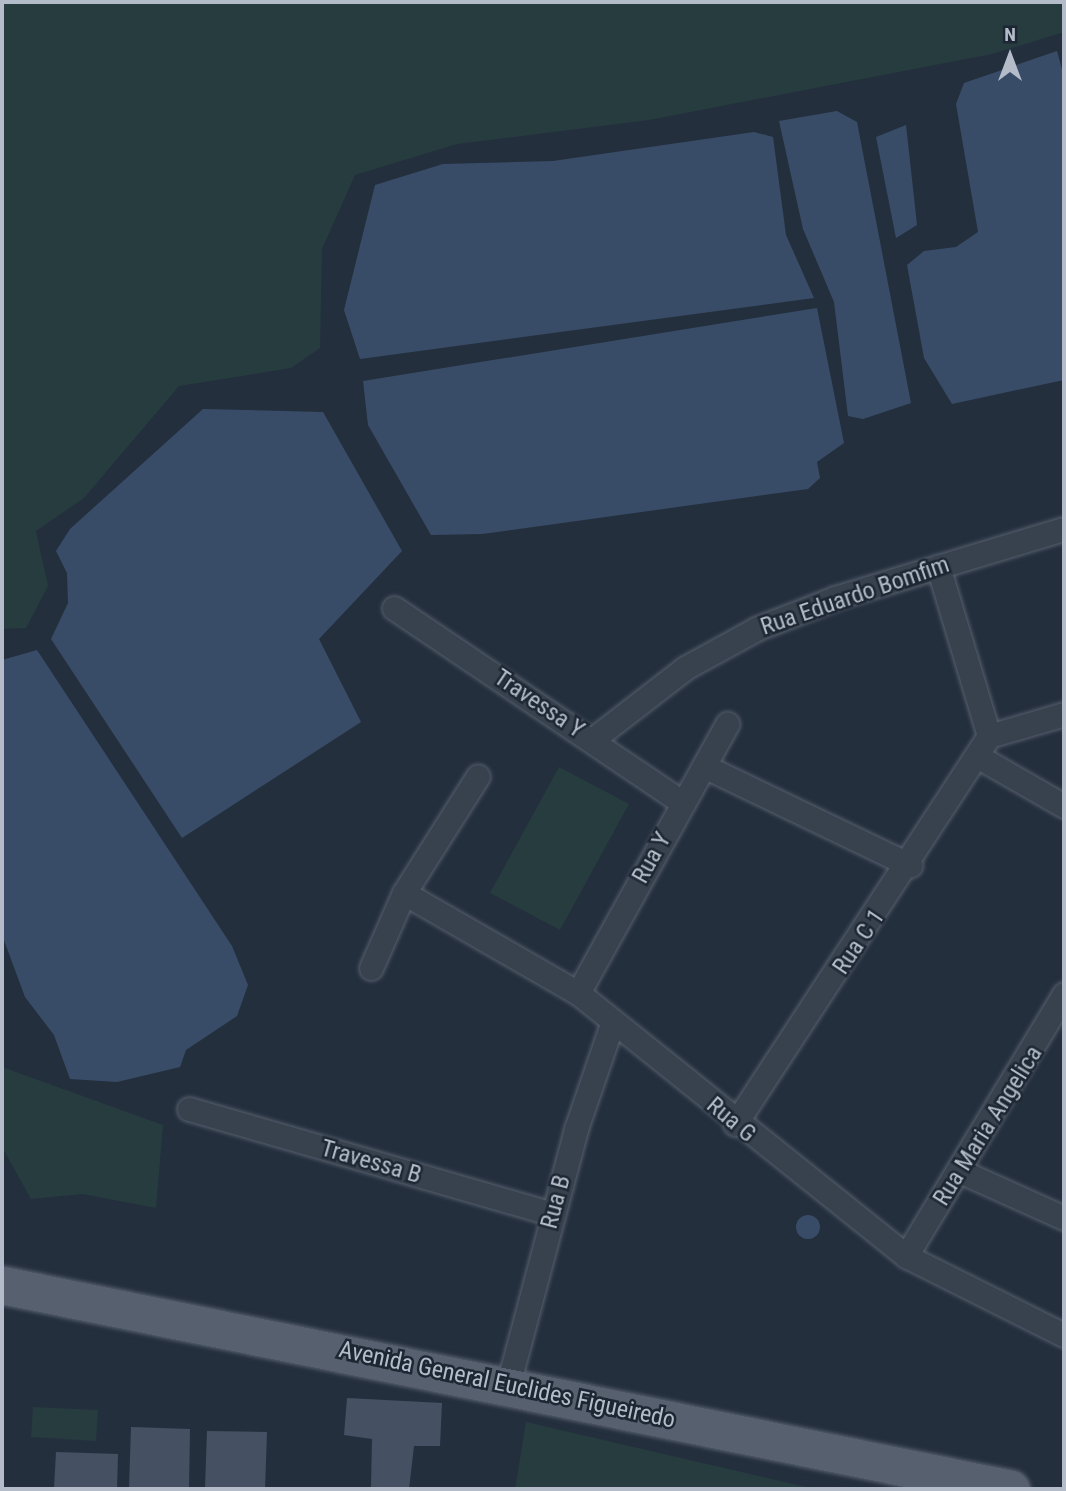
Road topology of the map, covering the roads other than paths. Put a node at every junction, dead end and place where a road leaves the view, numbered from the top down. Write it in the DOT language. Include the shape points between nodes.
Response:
graph roads {
  1 [pos="1064,529"];
  2 [pos="939,566"];
  3 [pos="394,608"];
  4 [pos="1064,714"];
  5 [pos="727,724"];
  6 [pos="592,740"];
  7 [pos="983,746"];
  8 [pos="704,765"];
  9 [pos="478,776"];
  10 [pos="683,803"];
  11 [pos="1064,806"];
  12 [pos="911,865"];
  13 [pos="404,893"];
  14 [pos="371,968"];
  15 [pos="578,993"];
  16 [pos="1064,994"];
  17 [pos="613,1021"];
  18 [pos="189,1109"];
  19 [pos="735,1124"];
  20 [pos="962,1171"];
  21 [pos="552,1214"];
  22 [pos="1064,1218"];
  23 [pos="906,1256"];
  24 [pos="2,1285"];
  25 [pos="1064,1335"];
  26 [pos="508,1385"];
  27 [pos="1011,1489"];
  1 -- 2 [label="street, Rua Eduardo Bomfim"];
  2 -- 6 [label="street, Rua Eduardo Bomfim" via="758,628 653,689"];
  2 -- 7 [label="street"];
  3 -- 6 [label="street, Travessa Y"];
  4 -- 7 [label="street"];
  5 -- 8 [label="street, Rua Y"];
  6 -- 10 [label="street, Travessa Y"];
  7 -- 11 [label="street"];
  7 -- 12 [label="street, Rua C 1"];
  8 -- 10 [label="street, Rua Y"];
  8 -- 12 [label="street"];
  9 -- 13 [label="street"];
  10 -- 15 [label="street, Rua Y"];
  12 -- 19 [label="street, Rua C 1"];
  13 -- 14 [label="street"];
  13 -- 15 [label="street, Rua G"];
  15 -- 17 [label="street, Rua G"];
  16 -- 20 [label="street, Rua Maria Angelica"];
  17 -- 19 [label="street, Rua G"];
  17 -- 21 [label="street, Rua B"];
  18 -- 21 [label="street, Travessa B"];
  19 -- 23 [label="street, Rua G"];
  20 -- 22 [label="street"];
  20 -- 23 [label="street, Rua Maria Angelica"];
  21 -- 26 [label="street, Rua B"];
  23 -- 25 [label="street, Rua G"];
  24 -- 26 [label="main road, Avenida General Euclides Figueiredo"];
  26 -- 27 [label="main road, Avenida General Euclides Figueiredo"];
}
